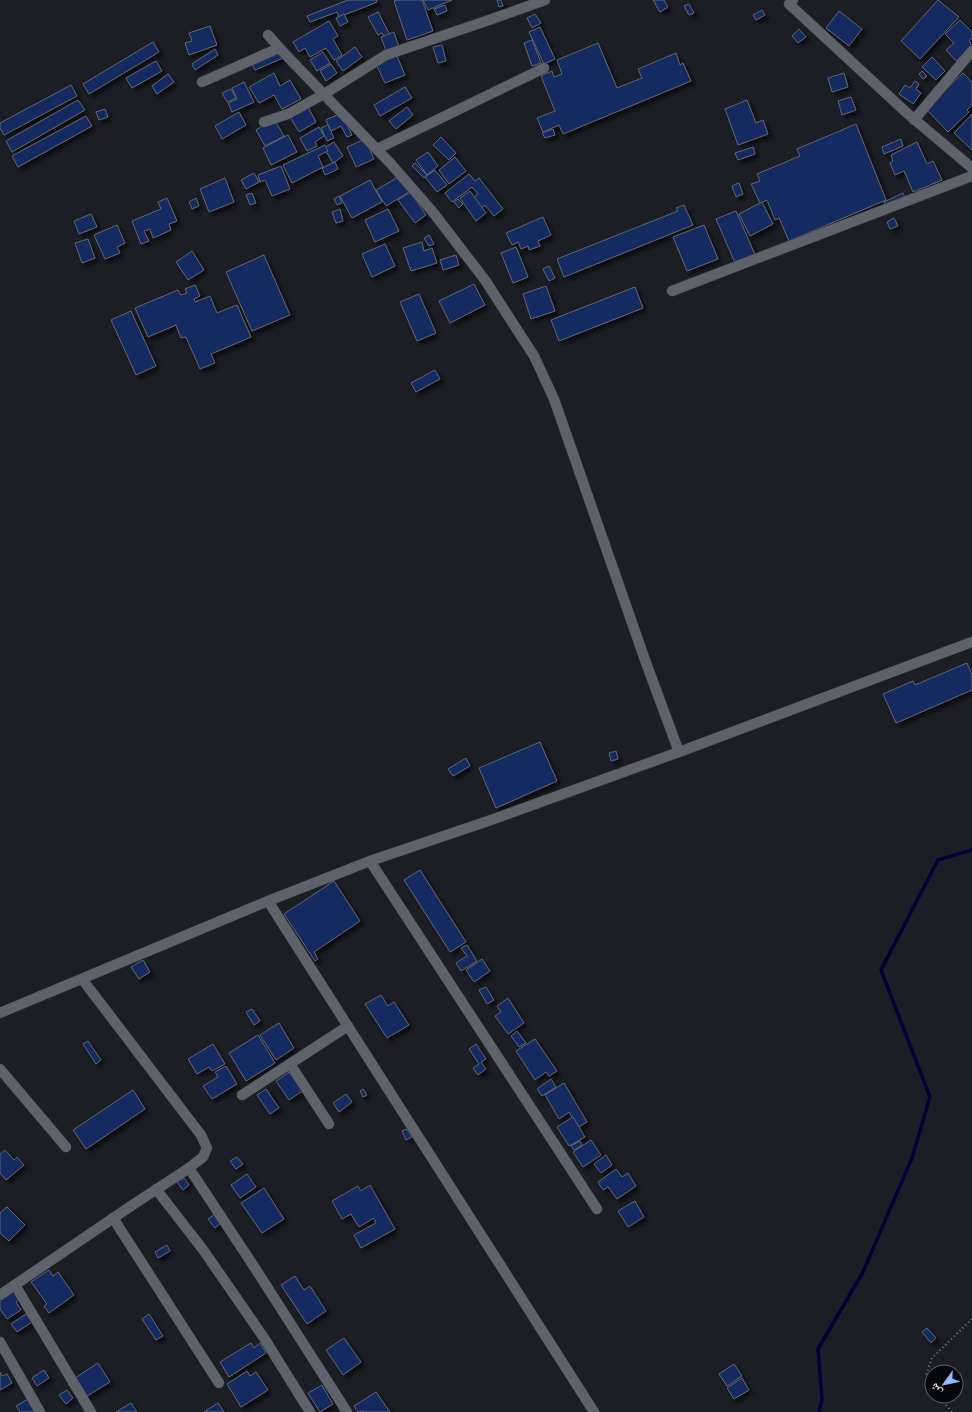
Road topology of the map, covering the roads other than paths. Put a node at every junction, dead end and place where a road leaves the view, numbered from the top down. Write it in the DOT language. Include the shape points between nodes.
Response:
graph roads {
  1 [pos="545,0"];
  2 [pos="789,1"];
  3 [pos="268,35"];
  4 [pos="279,48"];
  5 [pos="972,51"];
  6 [pos="544,68"];
  7 [pos="202,82"];
  8 [pos="324,94"];
  9 [pos="914,120"];
  10 [pos="264,122"];
  11 [pos="377,149"];
  12 [pos="972,168"];
  13 [pos="972,176"];
  14 [pos="672,291"];
  15 [pos="972,642"];
  16 [pos="679,752"];
  17 [pos="370,861"];
  18 [pos="268,901"];
  19 [pos="82,979"];
  20 [pos="0,1013"];
  21 [pos="348,1026"];
  22 [pos="290,1064"];
  23 [pos="0,1068"];
  24 [pos="242,1095"];
  25 [pos="329,1124"];
  26 [pos="66,1147"];
  27 [pos="189,1168"];
  28 [pos="156,1189"];
  29 [pos="597,1209"];
  30 [pos="113,1218"];
  31 [pos="14,1285"];
  32 [pos="1,1293"];
  33 [pos="0,1342"];
  34 [pos="219,1383"];
  35 [pos="40,1412"];
  36 [pos="91,1412"];
  37 [pos="310,1412"];
  38 [pos="347,1412"];
  39 [pos="594,1412"];
  1 -- 8 [label="street" via="386,55"];
  2 -- 9 [label="street"];
  3 -- 4 [label="street"];
  4 -- 7 [label="street"];
  4 -- 8 [label="street"];
  5 -- 9 [label="street"];
  6 -- 11 [label="street"];
  8 -- 10 [label="street" via="288,114"];
  8 -- 11 [label="street"];
  9 -- 12 [label="street"];
  11 -- 16 [label="street" via="432,211 485,280 534,356 554,399"];
  13 -- 14 [label="street"];
  15 -- 16 [label="street"];
  16 -- 17 [label="street"];
  17 -- 18 [label="street"];
  17 -- 29 [label="street"];
  18 -- 19 [label="street"];
  18 -- 21 [label="street"];
  19 -- 20 [label="street"];
  19 -- 27 [label="street" via="201,1135 207,1148 203,1157"];
  21 -- 22 [label="street"];
  21 -- 39 [label="street"];
  22 -- 24 [label="street"];
  22 -- 25 [label="street"];
  23 -- 26 [label="street"];
  27 -- 28 [label="street"];
  27 -- 38 [label="street"];
  28 -- 30 [label="street"];
  28 -- 37 [label="street" via="204,1251 264,1338"];
  30 -- 31 [label="street"];
  30 -- 34 [label="street"];
  31 -- 32 [label="street"];
  31 -- 36 [label="street"];
  33 -- 35 [label="street"];
}
